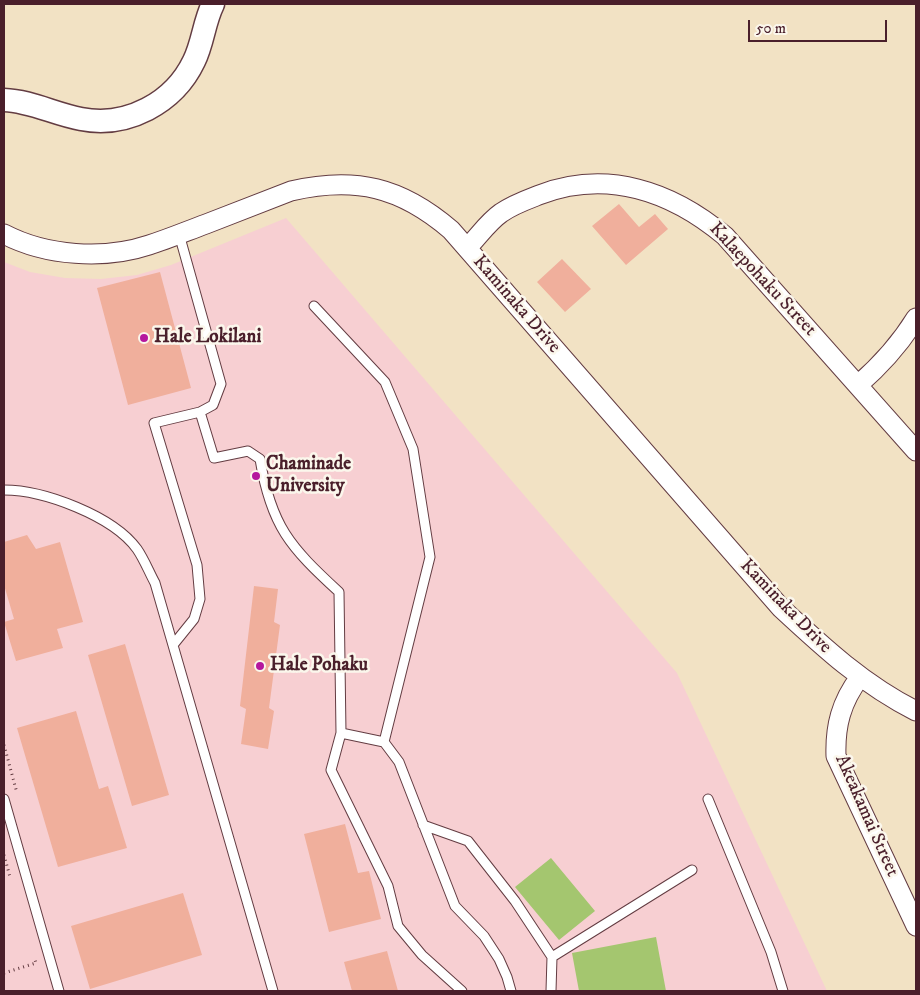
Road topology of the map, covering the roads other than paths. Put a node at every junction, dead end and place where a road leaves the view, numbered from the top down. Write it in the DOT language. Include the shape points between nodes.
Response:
graph roads {
  1 [pos="213,4"];
  2 [pos="4,100"];
  3 [pos="4,234"];
  4 [pos="179,234"];
  5 [pos="466,248"];
  6 [pos="314,306"];
  7 [pos="916,318"];
  8 [pos="858,385"];
  9 [pos="200,412"];
  10 [pos="916,451"];
  11 [pos="4,490"];
  12 [pos="173,645"];
  13 [pos="860,677"];
  14 [pos="916,711"];
  15 [pos="341,732"];
  16 [pos="384,742"];
  17 [pos="4,799"];
  18 [pos="708,799"];
  19 [pos="423,824"];
  20 [pos="692,870"];
  21 [pos="916,926"];
  22 [pos="552,957"];
  23 [pos="59,991"];
  24 [pos="273,991"];
  25 [pos="462,991"];
  26 [pos="511,991"];
  27 [pos="551,991"];
  28 [pos="782,991"];
  1 -- 2 [label="street" via="187,74 167,97 141,112 112,121 97,121"];
  3 -- 4 [label="street, Kaminaka Drive" via="36,246 92,254 147,246"];
  4 -- 5 [label="street, Kaminaka Drive" via="291,191 315,185 340,184 388,191 411,201 451,230"];
  4 -- 9 [label="lane" via="221,384 213,405"];
  5 -- 8 [label="street, Kalaepohaku Street" via="501,213 550,191 576,185 603,184 656,194 689,209 725,236"];
  5 -- 13 [label="street, Kaminaka Drive" via="781,608 836,660"];
  6 -- 16 [label="lane" via="385,382 413,449 430,557"];
  7 -- 8 [label="street" via="883,363"];
  8 -- 10 [label="street, Kalaepohaku Street"];
  9 -- 12 [label="lane" via="154,423 197,564 200,599 194,619"];
  9 -- 15 [label="lane" via="214,458 248,451 260,459 265,488 281,531 306,562 339,592"];
  11 -- 12 [label="lane" via="17,490 71,504 106,520 137,548 155,583"];
  12 -- 24 [label="lane"];
  13 -- 14 [label="street, Kaminaka Drive"];
  13 -- 21 [label="street, Akeakamai Street" via="840,713 836,727 836,756"];
  15 -- 16 [label="lane"];
  15 -- 25 [label="lane" via="331,770 388,886 398,926 422,955"];
  16 -- 19 [label="lane" via="399,762"];
  17 -- 23 [label="lane"];
  18 -- 28 [label="lane" via="771,952"];
  19 -- 22 [label="lane" via="468,841 515,901"];
  19 -- 26 [label="lane" via="455,906 489,944"];
  20 -- 22 [label="lane"];
  22 -- 27 [label="lane"];
}
